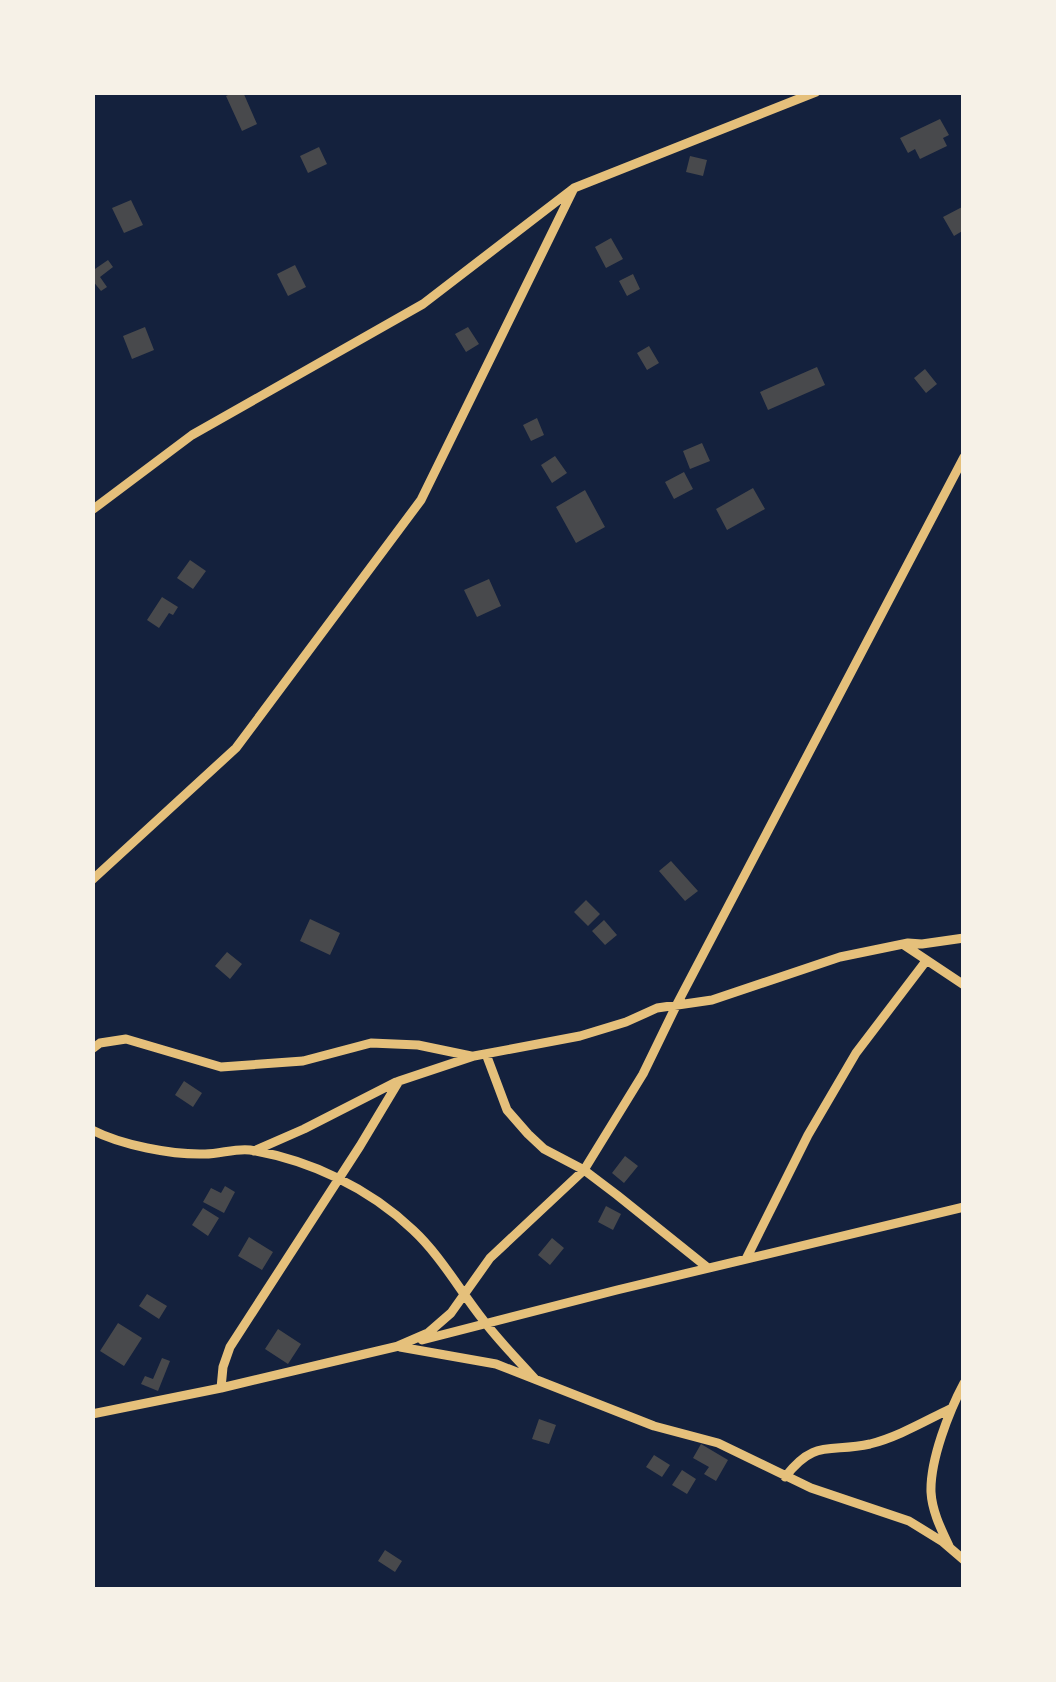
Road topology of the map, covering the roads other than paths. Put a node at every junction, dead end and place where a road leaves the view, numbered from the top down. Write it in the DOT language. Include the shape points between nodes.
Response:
graph roads {
  1 [pos="816,92"];
  2 [pos="574,188"];
  3 [pos="964,457"];
  4 [pos="92,510"];
  5 [pos="92,880"];
  6 [pos="964,938"];
  7 [pos="902,944"];
  8 [pos="926,960"];
  9 [pos="964,985"];
  10 [pos="677,1004"];
  11 [pos="92,1048"];
  12 [pos="486,1054"];
  13 [pos="474,1056"];
  14 [pos="399,1081"];
  15 [pos="92,1130"];
  16 [pos="254,1151"];
  17 [pos="584,1170"];
  18 [pos="338,1180"];
  19 [pos="964,1207"];
  20 [pos="746,1259"];
  21 [pos="708,1268"];
  22 [pos="464,1294"];
  23 [pos="486,1324"];
  24 [pos="398,1346"];
  25 [pos="536,1381"];
  26 [pos="964,1383"];
  27 [pos="221,1388"];
  28 [pos="960,1397"];
  29 [pos="950,1408"];
  30 [pos="92,1414"];
  31 [pos="786,1477"];
  32 [pos="949,1547"];
  33 [pos="964,1560"];
  1 -- 2 [label="street"];
  2 -- 4 [label="street" via="423,304 192,435"];
  2 -- 5 [label="street" via="421,500 236,748"];
  3 -- 10 [label="street"];
  6 -- 7 [label="street"];
  7 -- 8 [label="street"];
  7 -- 10 [label="street" via="712,1000"];
  8 -- 9 [label="street"];
  8 -- 20 [label="street" via="856,1052"];
  10 -- 12 [label="street" via="580,1036"];
  10 -- 17 [label="street"];
  11 -- 13 [label="street" via="126,1039 221,1067 303,1061 371,1043"];
  12 -- 13 [label="street"];
  12 -- 17 [label="street" via="507,1110 544,1149"];
  13 -- 14 [label="street"];
  14 -- 16 [label="street"];
  14 -- 18 [label="street"];
  15 -- 16 [label="street" via="173,1152"];
  16 -- 18 [label="street"];
  17 -- 21 [label="street"];
  17 -- 22 [label="street" via="490,1258"];
  18 -- 22 [label="street" via="364,1191 414,1231"];
  18 -- 27 [label="street" via="230,1347"];
  19 -- 20 [label="street"];
  20 -- 21 [label="street"];
  21 -- 23 [label="street"];
  22 -- 23 [label="street"];
  22 -- 24 [label="street" via="428,1333"];
  23 -- 24 [label="street"];
  23 -- 25 [label="street"];
  24 -- 25 [label="street" via="496,1364"];
  24 -- 27 [label="street"];
  25 -- 31 [label="street" via="718,1443"];
  26 -- 28 [label="street"];
  27 -- 30 [label="street"];
  28 -- 29 [label="street"];
  29 -- 31 [label="street" via="869,1444 822,1448 798,1460"];
  29 -- 32 [label="street" via="931,1491"];
  31 -- 32 [label="street" via="908,1521"];
  32 -- 33 [label="street"];
}
